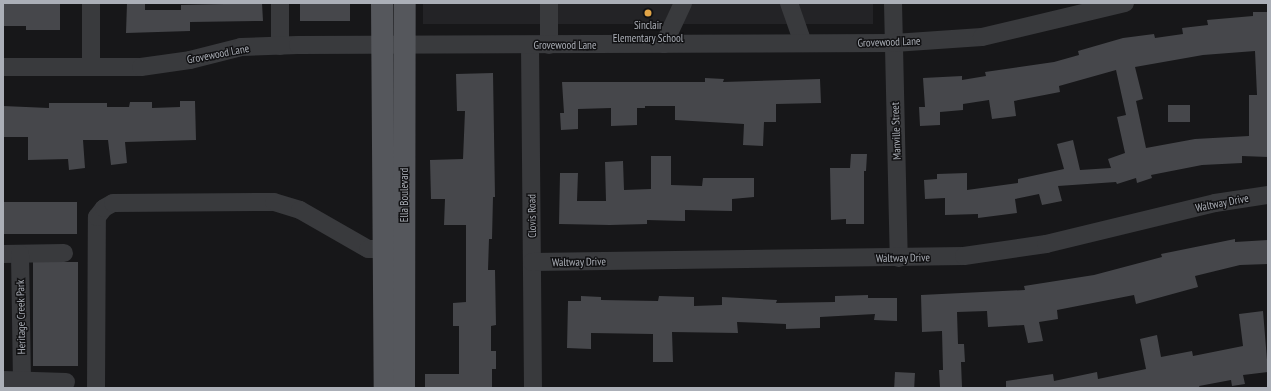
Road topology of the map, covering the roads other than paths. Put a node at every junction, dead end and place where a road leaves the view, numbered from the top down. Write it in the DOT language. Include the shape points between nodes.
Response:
graph roads {
  1 [pos="91,3"];
  2 [pos="280,3"];
  3 [pos="382,3"];
  4 [pos="405,3"];
  5 [pos="548,3"];
  6 [pos="683,3"];
  7 [pos="789,3"];
  8 [pos="893,3"];
  9 [pos="1125,3"];
  10 [pos="803,43"];
  11 [pos="894,43"];
  12 [pos="382,44"];
  13 [pos="405,44"];
  14 [pos="549,44"];
  15 [pos="664,44"];
  16 [pos="530,45"];
  17 [pos="280,46"];
  18 [pos="3,67"];
  19 [pos="91,67"];
  20 [pos="1268,195"];
  21 [pos="384,249"];
  22 [pos="64,253"];
  23 [pos="12,254"];
  24 [pos="899,258"];
  25 [pos="532,262"];
  26 [pos="3,380"];
  27 [pos="22,380"];
  28 [pos="66,382"];
  29 [pos="96,388"];
  30 [pos="384,388"];
  31 [pos="404,388"];
  32 [pos="533,388"];
  1 -- 19 [label="street"];
  2 -- 17 [label="street"];
  3 -- 12 [label="main road, Ella Boulevard"];
  4 -- 13 [label="main road, Ella Boulevard"];
  5 -- 14 [label="street"];
  6 -- 15 [label="street"];
  7 -- 10 [label="street"];
  8 -- 11 [label="street, Manville Street"];
  9 -- 11 [label="street, Grovewood Lane" via="982,37"];
  10 -- 11 [label="street, Grovewood Lane"];
  10 -- 15 [label="street, Grovewood Lane"];
  11 -- 24 [label="street, Manville Street"];
  12 -- 13 [label="street, Grovewood Lane"];
  12 -- 17 [label="street, Grovewood Lane"];
  12 -- 21 [label="main road, Ella Boulevard"];
  13 -- 16 [label="street, Grovewood Lane"];
  13 -- 31 [label="main road, Ella Boulevard"];
  14 -- 15 [label="street, Grovewood Lane"];
  14 -- 16 [label="street, Grovewood Lane"];
  16 -- 25 [label="street, Clovis Road"];
  17 -- 19 [label="street, Grovewood Lane" via="241,47 190,60 141,67"];
  18 -- 19 [label="street, Grovewood Lane"];
  20 -- 24 [label="street, Waltway Drive" via="1215,203 1046,244 964,256"];
  21 -- 29 [label="street" via="368,249 300,210 274,202 113,203 104,208 97,217"];
  21 -- 30 [label="main road, Ella Boulevard"];
  22 -- 23 [label="street"];
  23 -- 27 [label="street, Heritage Creek Park"];
  24 -- 25 [label="street, Waltway Drive"];
  25 -- 32 [label="street, Clovis Road"];
  26 -- 27 [label="street"];
  27 -- 28 [label="street"];
}
